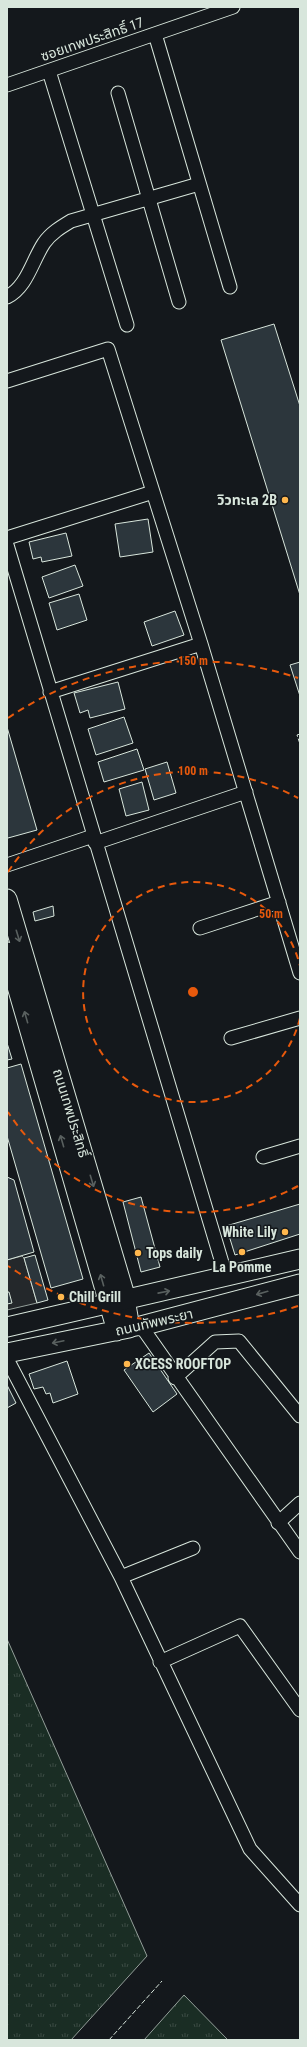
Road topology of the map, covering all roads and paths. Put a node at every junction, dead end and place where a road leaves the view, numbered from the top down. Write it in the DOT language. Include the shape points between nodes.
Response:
graph roads {
  1 [pos="233,7"];
  2 [pos="155,34"];
  3 [pos="49,71"];
  4 [pos="7,85"];
  5 [pos="118,93"];
  6 [pos="199,184"];
  7 [pos="148,199"];
  8 [pos="92,215"];
  9 [pos="230,287"];
  10 [pos="7,297"];
  11 [pos="178,302"];
  12 [pos="127,325"];
  13 [pos="7,381"];
  14 [pos="152,492"];
  15 [pos="7,538"];
  16 [pos="7,545"];
  17 [pos="201,644"];
  18 [pos="50,692"];
  19 [pos="246,792"];
  20 [pos="94,840"];
  21 [pos="7,865"];
  22 [pos="7,899"];
  23 [pos="279,902"];
  24 [pos="200,928"];
  25 [pos="7,952"];
  26 [pos="300,973"];
  27 [pos="300,1018"];
  28 [pos="231,1038"];
  29 [pos="300,1146"];
  30 [pos="263,1157"];
  31 [pos="300,1259"];
  32 [pos="226,1276"];
  33 [pos="300,1284"];
  34 [pos="117,1301"];
  35 [pos="7,1327"];
  36 [pos="129,1328"];
  37 [pos="7,1353"];
  38 [pos="7,1359"];
  39 [pos="176,1378"];
  40 [pos="300,1416"];
  41 [pos="300,1503"];
  42 [pos="278,1523"];
  43 [pos="192,1548"];
  44 [pos="300,1552"];
  45 [pos="121,1577"];
  46 [pos="160,1662"];
  47 [pos="300,1710"];
  48 [pos="300,1905"];
  1 -- 2 [label="street, ซอยเทพประสิทธิ์ 17"];
  2 -- 3 [label="street, ซอยเทพประสิทธิ์ 17"];
  2 -- 6 [label="street"];
  3 -- 4 [label="street, ซอยเทพประสิทธิ์ 17"];
  3 -- 8 [label="street"];
  5 -- 7 [label="street"];
  6 -- 7 [label="street"];
  6 -- 9 [label="street"];
  7 -- 8 [label="street"];
  7 -- 11 [label="street"];
  8 -- 10 [label="street" via="71,221 55,231 44,243 25,280"];
  8 -- 12 [label="street"];
  13 -- 14 [label="street" via="108,349"];
  14 -- 15 [label="street"];
  14 -- 17 [label="street"];
  16 -- 18 [label="street"];
  17 -- 18 [label="street"];
  17 -- 19 [label="street"];
  18 -- 20 [label="street"];
  19 -- 20 [label="street"];
  19 -- 23 [label="street"];
  20 -- 21 [label="street"];
  20 -- 32 [label="street"];
  22 -- 34 [label="main road, ถนนเทพประสิทธิ์, one-way"];
  23 -- 24 [label="street"];
  23 -- 26 [label="street"];
  34 -- 25 [label="main road, ถนนเทพประสิทธิ์, one-way"];
  27 -- 28 [label="street"];
  29 -- 30 [label="street"];
  31 -- 32 [label="main road, ถนนทัพพระยา"];
  34 -- 32 [label="main road, ถนนทัพพระยา, one-way" via="174,1290"];
  33 -- 36 [label="main road, ถนนทัพพระยา, one-way"];
  34 -- 35 [label="main road, ถนนทัพพระยา"];
  34 -- 36 [label="main road, ถนนเทพประสิทธิ์"];
  36 -- 37 [label="main road, ถนนทัพพระยา, one-way"];
  36 -- 39 [label="street"];
  38 -- 45 [label="street"];
  39 -- 40 [label="street" via="215,1342 239,1341"];
  39 -- 42 [label="street"];
  41 -- 42 [label="street"];
  42 -- 44 [label="street"];
  43 -- 45 [label="street"];
  45 -- 46 [label="street"];
  46 -- 47 [label="street" via="240,1626"];
  46 -- 48 [label="street" via="250,1849"];
}
